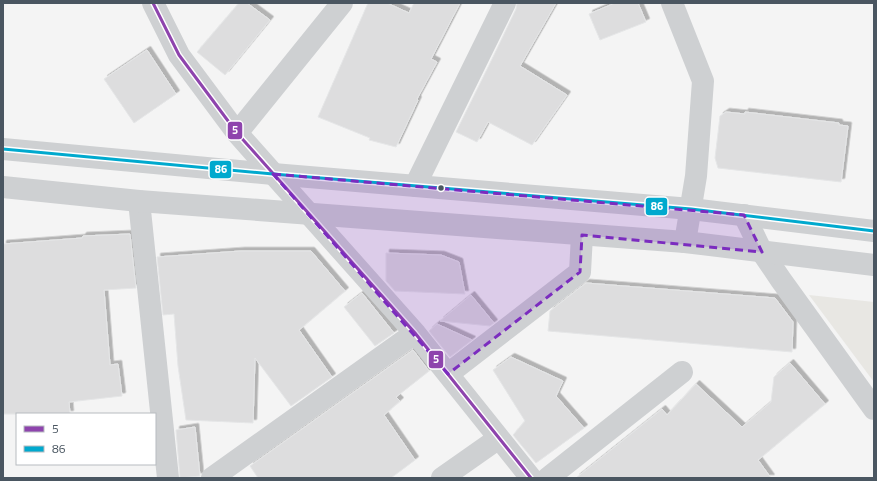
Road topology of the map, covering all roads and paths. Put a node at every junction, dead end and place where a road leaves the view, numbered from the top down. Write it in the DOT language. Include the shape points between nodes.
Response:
graph roads {
  1 [pos="152,3"];
  2 [pos="342,3"];
  3 [pos="505,3"];
  4 [pos="672,3"];
  5 [pos="237,133"];
  6 [pos="3,149"];
  7 [pos="273,174"];
  8 [pos="415,186"];
  9 [pos="3,187"];
  10 [pos="139,201"];
  11 [pos="691,209"];
  12 [pos="307,213"];
  13 [pos="744,215"];
  14 [pos="874,231"];
  15 [pos="582,235"];
  16 [pos="685,242"];
  17 [pos="762,252"];
  18 [pos="874,265"];
  19 [pos="415,333"];
  20 [pos="682,372"];
  21 [pos="448,374"];
  22 [pos="874,409"];
  23 [pos="498,438"];
  24 [pos="168,478"];
  25 [pos="212,478"];
  26 [pos="442,478"];
  27 [pos="530,478"];
  28 [pos="548,478"];
  1 -- 5 [label="street" via="179,55"];
  2 -- 5 [label="street"];
  3 -- 8 [label="street"];
  4 -- 11 [label="street" via="703,81"];
  5 -- 7 [label="street"];
  6 -- 7 [label="street"];
  7 -- 8 [label="street"];
  7 -- 12 [label="street"];
  8 -- 11 [label="street"];
  9 -- 10 [label="street"];
  10 -- 12 [label="street"];
  10 -- 24 [label="street"];
  11 -- 13 [label="street"];
  11 -- 16 [label="street"];
  12 -- 15 [label="street"];
  12 -- 19 [label="street"];
  13 -- 14 [label="street"];
  13 -- 17 [label="street"];
  15 -- 16 [label="street"];
  15 -- 21 [label="street" via="580,272"];
  16 -- 17 [label="street"];
  17 -- 18 [label="street"];
  17 -- 22 [label="street"];
  19 -- 21 [label="street"];
  19 -- 25 [label="street"];
  20 -- 28 [label="street"];
  21 -- 23 [label="street"];
  23 -- 26 [label="street"];
  23 -- 27 [label="street"];
}
